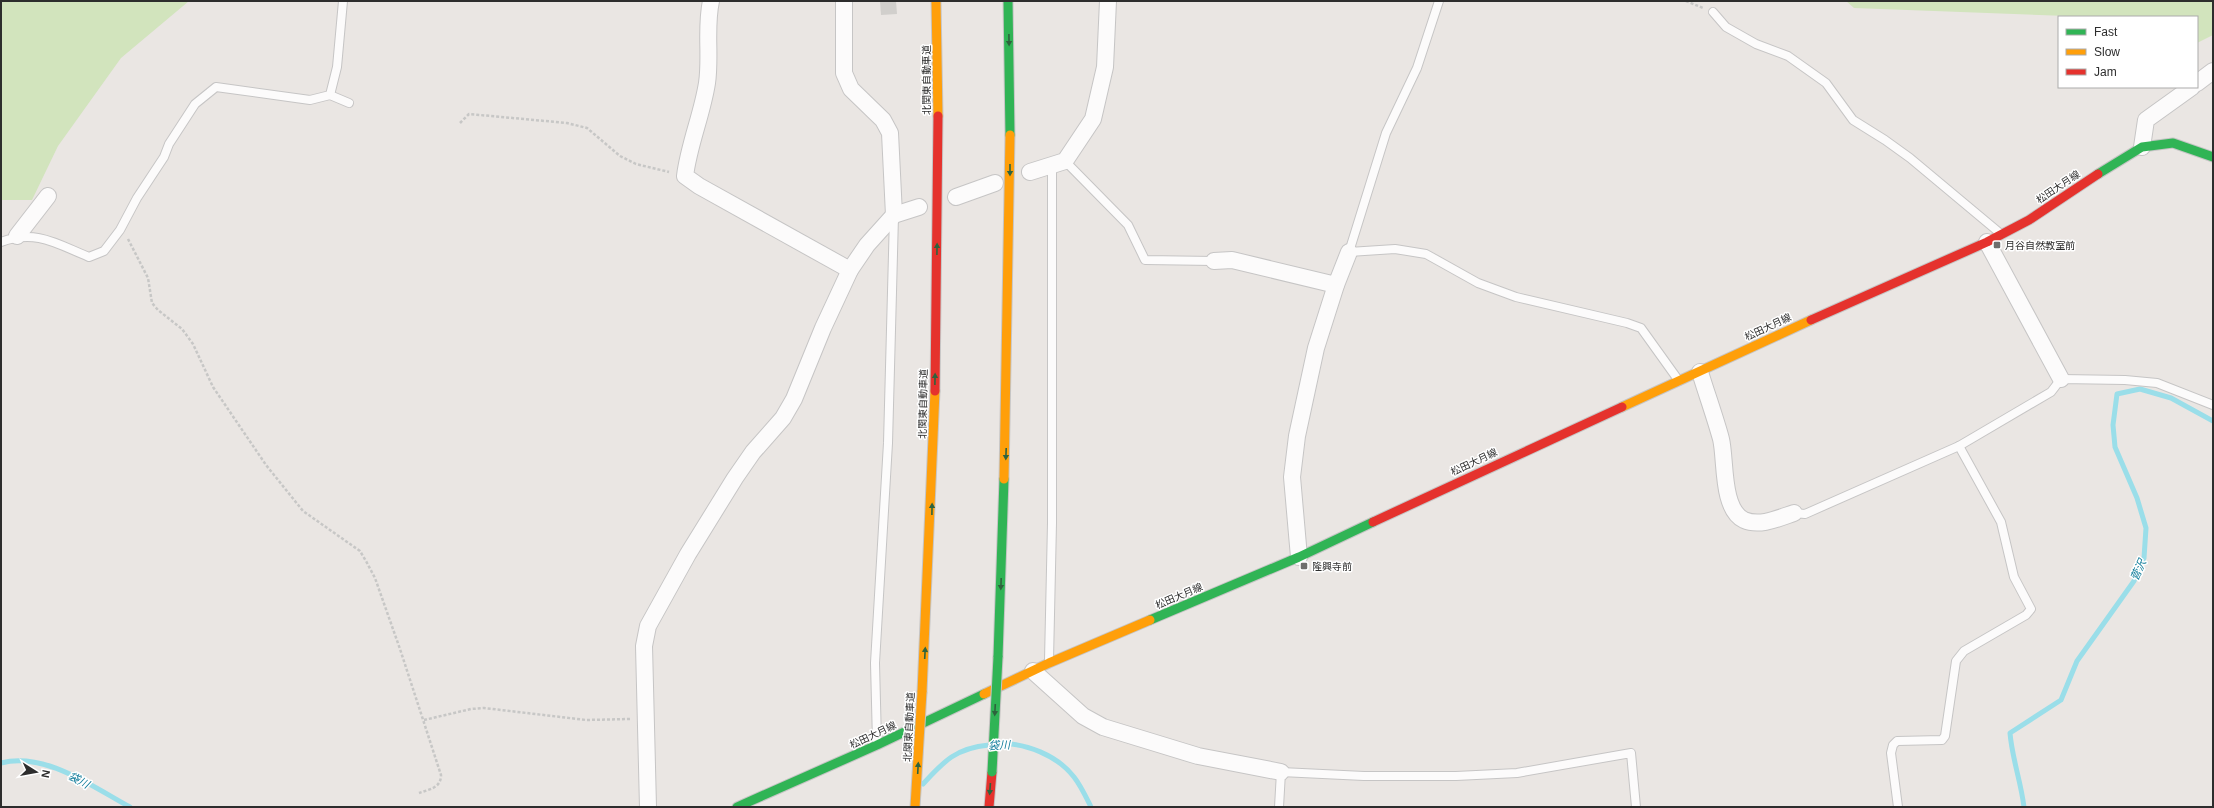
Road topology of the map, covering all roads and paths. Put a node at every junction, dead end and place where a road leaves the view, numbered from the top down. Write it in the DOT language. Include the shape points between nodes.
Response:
graph roads {
  1 [pos="343,1"];
  2 [pos="710,1"];
  3 [pos="844,1"];
  4 [pos="936,1"];
  5 [pos="1008,1"];
  6 [pos="1108,1"];
  7 [pos="1439,1"];
  8 [pos="1686,1"];
  9 [pos="1713,12"];
  10 [pos="2213,72"];
  11 [pos="2198,82"];
  12 [pos="2191,88"];
  13 [pos="330,95"];
  14 [pos="350,102"];
  15 [pos="460,123"];
  16 [pos="2142,147"];
  17 [pos="2213,157"];
  18 [pos="1058,163"];
  19 [pos="1030,172"];
  20 [pos="685,176"];
  21 [pos="995,183"];
  22 [pos="48,196"];
  23 [pos="956,197"];
  24 [pos="918,207"];
  25 [pos="894,215"];
  26 [pos="120,230"];
  27 [pos="2002,234"];
  28 [pos="17,236"];
  29 [pos="1,242"];
  30 [pos="1987,242"];
  31 [pos="1349,252"];
  32 [pos="1214,261"];
  33 [pos="850,270"];
  34 [pos="1336,286"];
  35 [pos="1700,372"];
  36 [pos="2061,380"];
  37 [pos="1680,381"];
  38 [pos="2213,404"];
  39 [pos="1959,446"];
  40 [pos="1794,513"];
  41 [pos="1299,557"];
  42 [pos="1049,663"];
  43 [pos="1033,671"];
  44 [pos="424,720"];
  45 [pos="646,721"];
  46 [pos="877,745"];
  47 [pos="1281,772"];
  48 [pos="419,793"];
  49 [pos="648,807"];
  50 [pos="736,807"];
  51 [pos="916,807"];
  52 [pos="989,807"];
  53 [pos="1279,807"];
  54 [pos="1636,807"];
  55 [pos="1898,807"];
  1 -- 13 [label="lane" via="337,67"];
  2 -- 20 [label="street" via="707,82 701,113 688,153"];
  3 -- 25 [label="street" via="844,73 851,88 883,120 890,133"];
  51 -- 4 [label="main road, 北関東自動車道, one-way, bridge" via="931,534 935,396"];
  5 -- 52 [label="main road, one-way, bridge" via="1008,396 998,657"];
  6 -- 18 [label="street" via="1105,67 1092,119"];
  7 -- 31 [label="lane" via="1417,68 1386,133"];
  8 -- 9 [label="path"];
  9 -- 27 [label="lane" via="1726,27 1756,44 1788,56 1826,83 1853,120 1910,158"];
  10 -- 11 [label="street"];
  12 -- 16 [label="street" via="2146,120"];
  13 -- 14 [label="lane"];
  13 -- 26 [label="lane" via="310,100 216,87 195,104"];
  15 -- 20 [label="path" via="469,114 567,123 587,128 608,147 636,164"];
  16 -- 17 [label="main road, 松田大月線" via="2173,143"];
  16 -- 27 [label="main road, 松田大月線" via="2029,220"];
  18 -- 19 [label="street"];
  18 -- 32 [label="lane" via="1128,225 1145,260"];
  18 -- 42 [label="lane"];
  20 -- 33 [label="street"];
  21 -- 23 [label="street"];
  22 -- 28 [label="street"];
  24 -- 25 [label="street"];
  25 -- 33 [label="street" via="867,245"];
  25 -- 46 [label="lane" via="888,443 875,663"];
  26 -- 28 [label="lane" via="104,250 89,258 47,240"];
  26 -- 44 [label="path" via="136,252 148,278 152,303 194,344 213,387 266,465 303,511 360,551 375,578"];
  27 -- 30 [label="main road, 松田大月線"];
  28 -- 29 [label="lane"];
  30 -- 35 [label="main road, 松田大月線" via="1803,323"];
  30 -- 36 [label="street"];
  31 -- 34 [label="street"];
  31 -- 37 [label="lane" via="1395,249 1426,254 1478,283 1516,298 1641,328"];
  32 -- 34 [label="street" via="1232,260"];
  33 -- 45 [label="street" via="794,399 783,418 735,478 664,594 648,626 644,646"];
  34 -- 41 [label="street" via="1316,348 1297,436 1292,476"];
  35 -- 37 [label="main road, 松田大月線"];
  35 -- 40 [label="street" via="1722,441 1727,493 1736,512 1742,519 1754,522 1770,521"];
  36 -- 38 [label="lane" via="2157,383"];
  36 -- 39 [label="lane" via="2051,392"];
  37 -- 41 [label="main road, 松田大月線" via="1497,463"];
  39 -- 40 [label="lane" via="1805,514"];
  39 -- 55 [label="lane" via="2001,522 2014,577 2031,609 2026,615 1964,651 1956,661 1945,736 1942,740 1897,741 1893,745 1891,753"];
  41 -- 42 [label="main road, 松田大月線"];
  42 -- 43 [label="main road, 松田大月線"];
  43 -- 46 [label="main road, 松田大月線"];
  43 -- 47 [label="street" via="1083,716 1103,727 1198,756"];
  44 -- 45 [label="path" via="484,708 586,720"];
  44 -- 48 [label="path" via="441,782"];
  45 -- 49 [label="street"];
  46 -- 50 [label="main road, 松田大月線"];
  47 -- 53 [label="lane"];
  47 -- 54 [label="lane" via="1364,776 1517,773 1631,753"];
}
